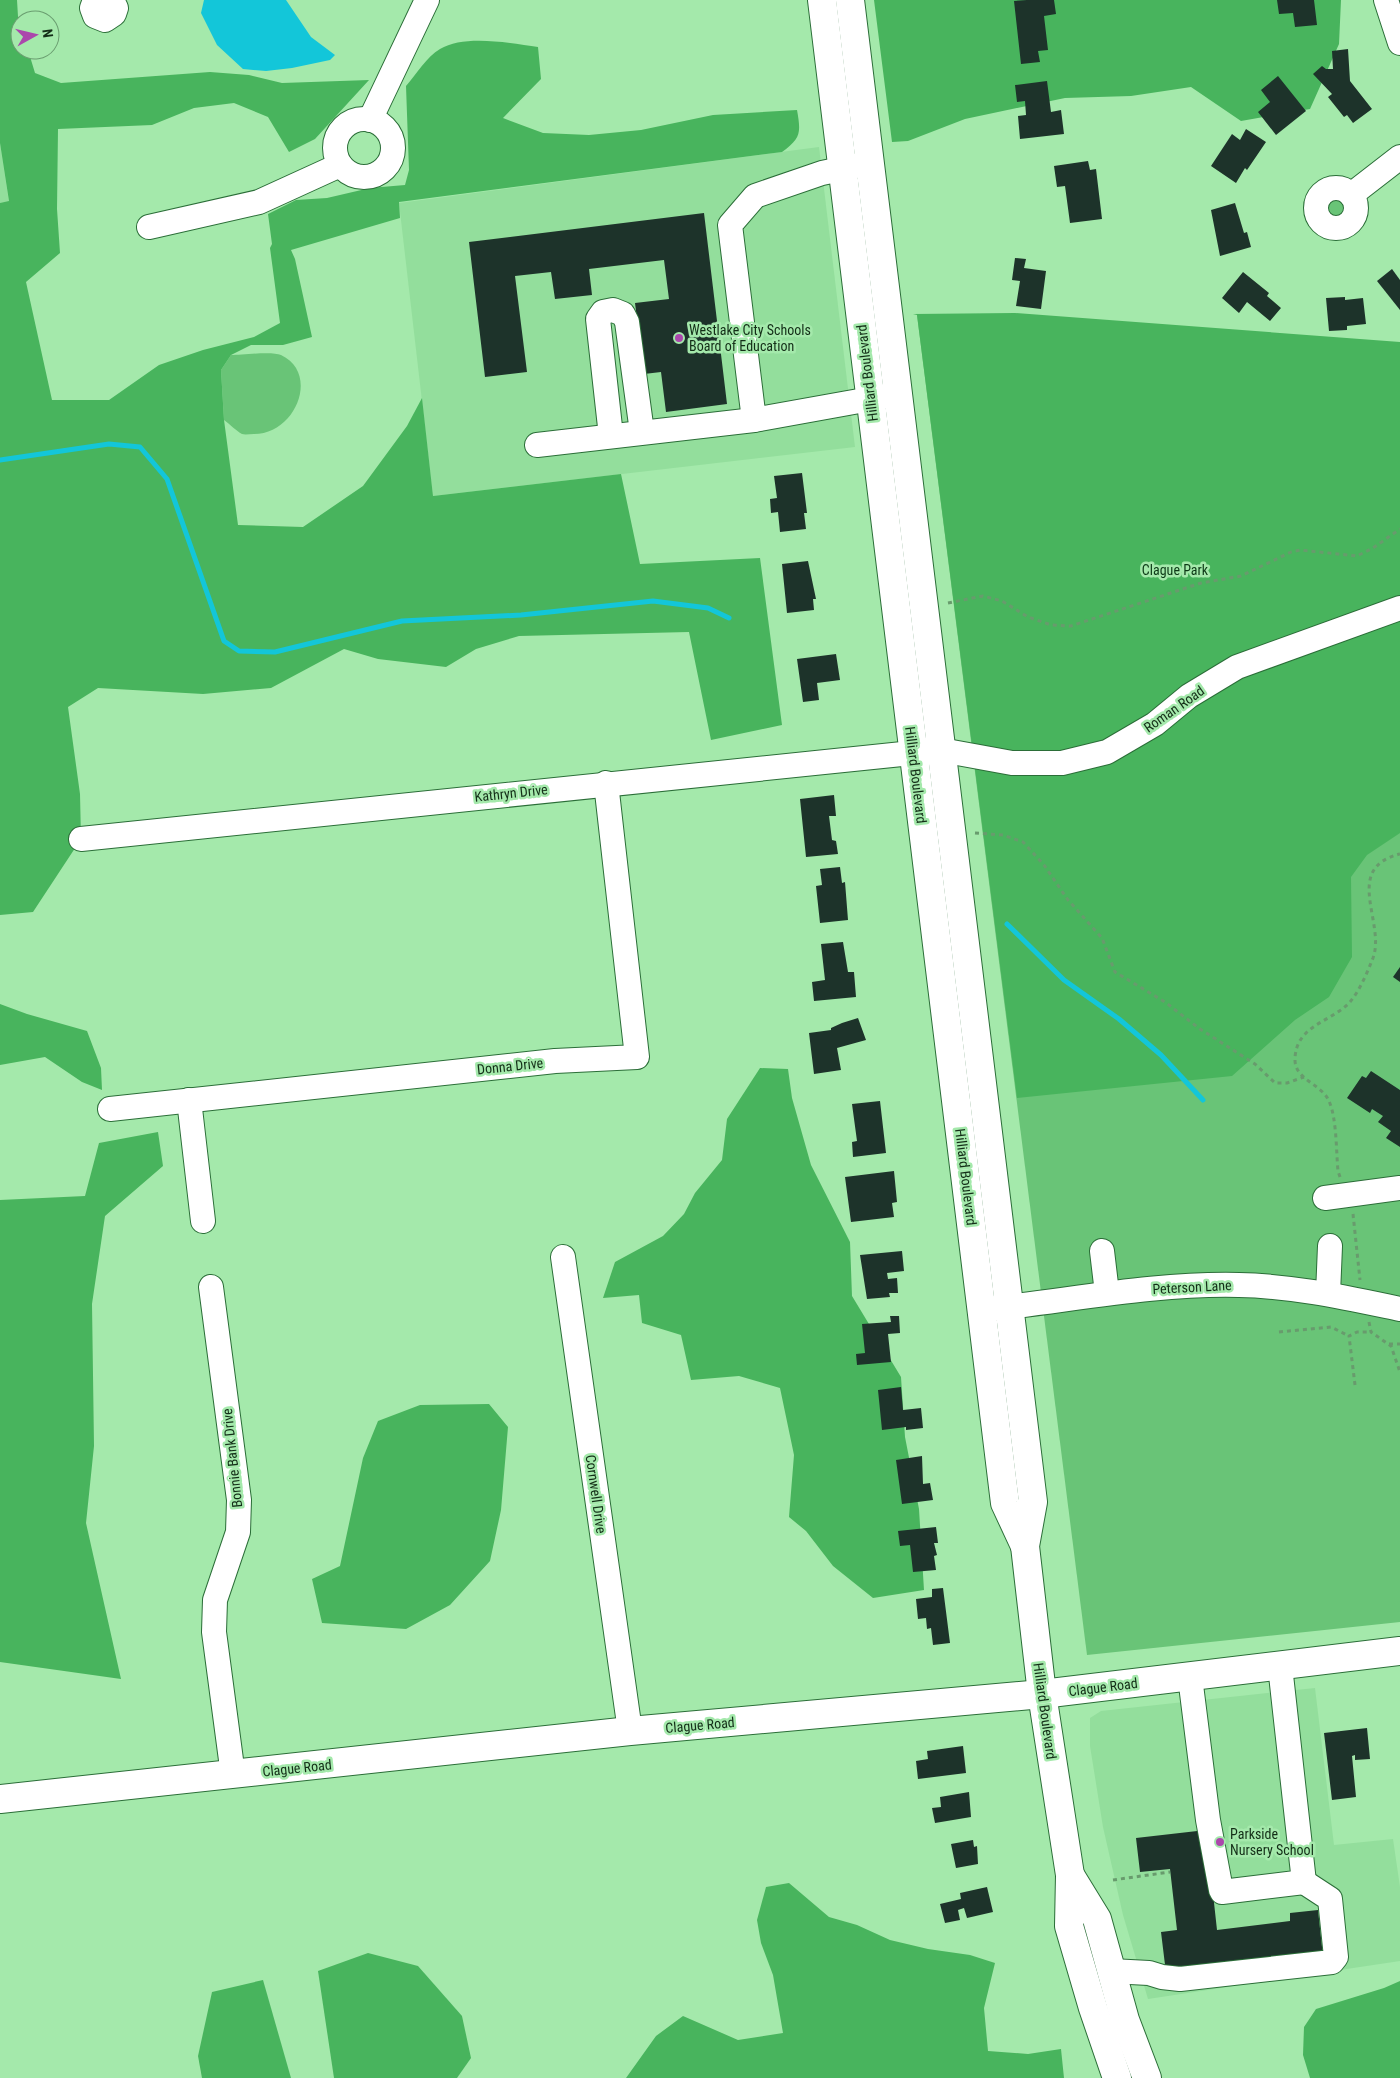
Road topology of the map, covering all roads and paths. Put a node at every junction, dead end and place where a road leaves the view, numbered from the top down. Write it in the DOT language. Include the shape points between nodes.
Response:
graph roads {
  1 [pos="95,0"];
  2 [pos="112,0"];
  3 [pos="427,0"];
  4 [pos="822,0"];
  5 [pos="850,0"];
  6 [pos="1386,0"];
  7 [pos="1400,43"];
  8 [pos="370,120"];
  9 [pos="1400,157"];
  10 [pos="869,164"];
  11 [pos="340,165"];
  12 [pos="842,167"];
  13 [pos="1352,195"];
  14 [pos="148,227"];
  15 [pos="898,394"];
  16 [pos="871,399"];
  17 [pos="754,420"];
  18 [pos="642,432"];
  19 [pos="612,436"];
  20 [pos="536,445"];
  21 [pos="1400,529"];
  22 [pos="948,603"];
  23 [pos="1400,608"];
  24 [pos="941,750"];
  25 [pos="914,752"];
  26 [pos="606,783"];
  27 [pos="976,834"];
  28 [pos="81,839"];
  29 [pos="1400,854"];
  30 [pos="1304,1077"];
  31 [pos="189,1100"];
  32 [pos="110,1108"];
  33 [pos="1341,1178"];
  34 [pos="1400,1188"];
  35 [pos="1325,1198"];
  36 [pos="1353,1212"];
  37 [pos="203,1221"];
  38 [pos="1330,1246"];
  39 [pos="1102,1251"];
  40 [pos="563,1257"];
  41 [pos="211,1287"];
  42 [pos="1359,1288"];
  43 [pos="1108,1293"];
  44 [pos="1328,1294"];
  45 [pos="1010,1307"];
  46 [pos="1400,1309"];
  47 [pos="982,1310"];
  48 [pos="1366,1315"];
  49 [pos="1279,1332"];
  50 [pos="1371,1332"];
  51 [pos="1349,1336"];
  52 [pos="1389,1344"];
  53 [pos="1400,1344"];
  54 [pos="1400,1372"];
  55 [pos="1356,1385"];
  56 [pos="1025,1546"];
  57 [pos="1400,1651"];
  58 [pos="1280,1666"];
  59 [pos="1190,1677"];
  60 [pos="1042,1694"];
  61 [pos="630,1731"];
  62 [pos="233,1775"];
  63 [pos="0,1799"];
  64 [pos="1170,1872"];
  65 [pos="1070,1875"];
  66 [pos="1113,1880"];
  67 [pos="1304,1882"];
  68 [pos="1111,1971"];
  69 [pos="1120,2001"];
  70 [pos="1093,2008"];
  71 [pos="1117,2078"];
  72 [pos="1147,2078"];
  1 -- 2 [label="street" via="92,8 95,16 105,20 114,14 116,8"];
  3 -- 8 [label="street"];
  4 -- 12 [label="main road, Hilliard Boulevard"];
  5 -- 10 [label="main road, Hilliard Boulevard"];
  6 -- 7 [label="street"];
  8 -- 11 [label="street" via="354,120 341,129 335,141 336,160"];
  8 -- 11 [label="street" via="376,120 391,135 394,148 387,168 376,176 363,178 352,176"];
  9 -- 13 [label="street"];
  10 -- 12 [label="street"];
  10 -- 15 [label="main road, Hilliard Boulevard"];
  11 -- 14 [label="street" via="259,202"];
  12 -- 16 [label="main road, Hilliard Boulevard"];
  12 -- 17 [label="street" via="755,196 730,225"];
  15 -- 16 [label="street"];
  15 -- 24 [label="main road, Hilliard Boulevard"];
  16 -- 17 [label="street"];
  16 -- 25 [label="main road, Hilliard Boulevard"];
  17 -- 18 [label="street"];
  18 -- 19 [label="street"];
  18 -- 19 [label="street" via="627,322 623,314 613,310 603,312 598,319"];
  19 -- 20 [label="street"];
  21 -- 22 [label="path" via="1357,556 1300,550 1291,552 1241,576 1201,582 1071,626 1051,625 1028,617 1002,601 983,596"];
  23 -- 24 [label="street, Roman Road" via="1237,667 1189,696 1155,724 1107,752 1062,763 1012,762"];
  24 -- 25 [label="street, Kathryn Drive"];
  24 -- 45 [label="main road, Hilliard Boulevard"];
  25 -- 26 [label="street, Kathryn Drive"];
  25 -- 47 [label="main road, Hilliard Boulevard"];
  26 -- 28 [label="street, Kathryn Drive"];
  26 -- 31 [label="street, Donna Drive" via="637,1057 554,1061"];
  27 -- 30 [label="path" via="1003,835 1022,842 1102,938 1115,972 1255,1064 1275,1083"];
  29 -- 30 [label="path" via="1382,862 1371,873 1368,887 1375,951 1350,1002 1305,1034 1296,1050 1295,1061"];
  30 -- 33 [label="path" via="1328,1099"];
  31 -- 32 [label="street, Donna Drive"];
  31 -- 37 [label="street"];
  34 -- 35 [label="street"];
  36 -- 42 [label="path"];
  38 -- 44 [label="street"];
  39 -- 43 [label="street"];
  40 -- 61 [label="street, Cornwell Drive"];
  41 -- 62 [label="street, Bonnie Bank Drive" via="239,1500 238,1532 215,1600 214,1632"];
  43 -- 44 [label="street, Peterson Lane" via="1193,1285 1240,1285"];
  43 -- 45 [label="street, Peterson Lane"];
  44 -- 46 [label="street, Peterson Lane"];
  45 -- 47 [label="street, Peterson Lane"];
  45 -- 56 [label="main road, Hilliard Boulevard" via="1034,1502"];
  47 -- 56 [label="main road, Hilliard Boulevard" via="1005,1503"];
  48 -- 50 [label="path"];
  49 -- 51 [label="path" via="1331,1327"];
  50 -- 51 [label="path" via="1357,1332"];
  50 -- 52 [label="path"];
  51 -- 55 [label="path"];
  52 -- 53 [label="path"];
  52 -- 54 [label="path"];
  56 -- 60 [label="main road, Hilliard Boulevard"];
  57 -- 58 [label="main road, Clague Road"];
  58 -- 59 [label="main road, Clague Road"];
  58 -- 67 [label="street"];
  59 -- 60 [label="main road, Clague Road"];
  59 -- 67 [label="street" via="1208,1820 1222,1892"];
  60 -- 61 [label="main road, Clague Road"];
  60 -- 65 [label="main road, Hilliard Boulevard"];
  61 -- 62 [label="main road, Clague Road"];
  62 -- 63 [label="main road, Clague Road"];
  64 -- 66 [label="path"];
  65 -- 68 [label="main road, Hilliard Boulevard" via="1097,1919"];
  65 -- 70 [label="main road, Hilliard Boulevard" via="1070,1926"];
  67 -- 68 [label="street" via="1330,1899 1336,1957 1332,1962 1180,1979"];
  68 -- 69 [label="main road, Hilliard Boulevard"];
  69 -- 70 [label="street"];
  69 -- 72 [label="main road, Hilliard Boulevard"];
  70 -- 71 [label="main road, Hilliard Boulevard"];
}
